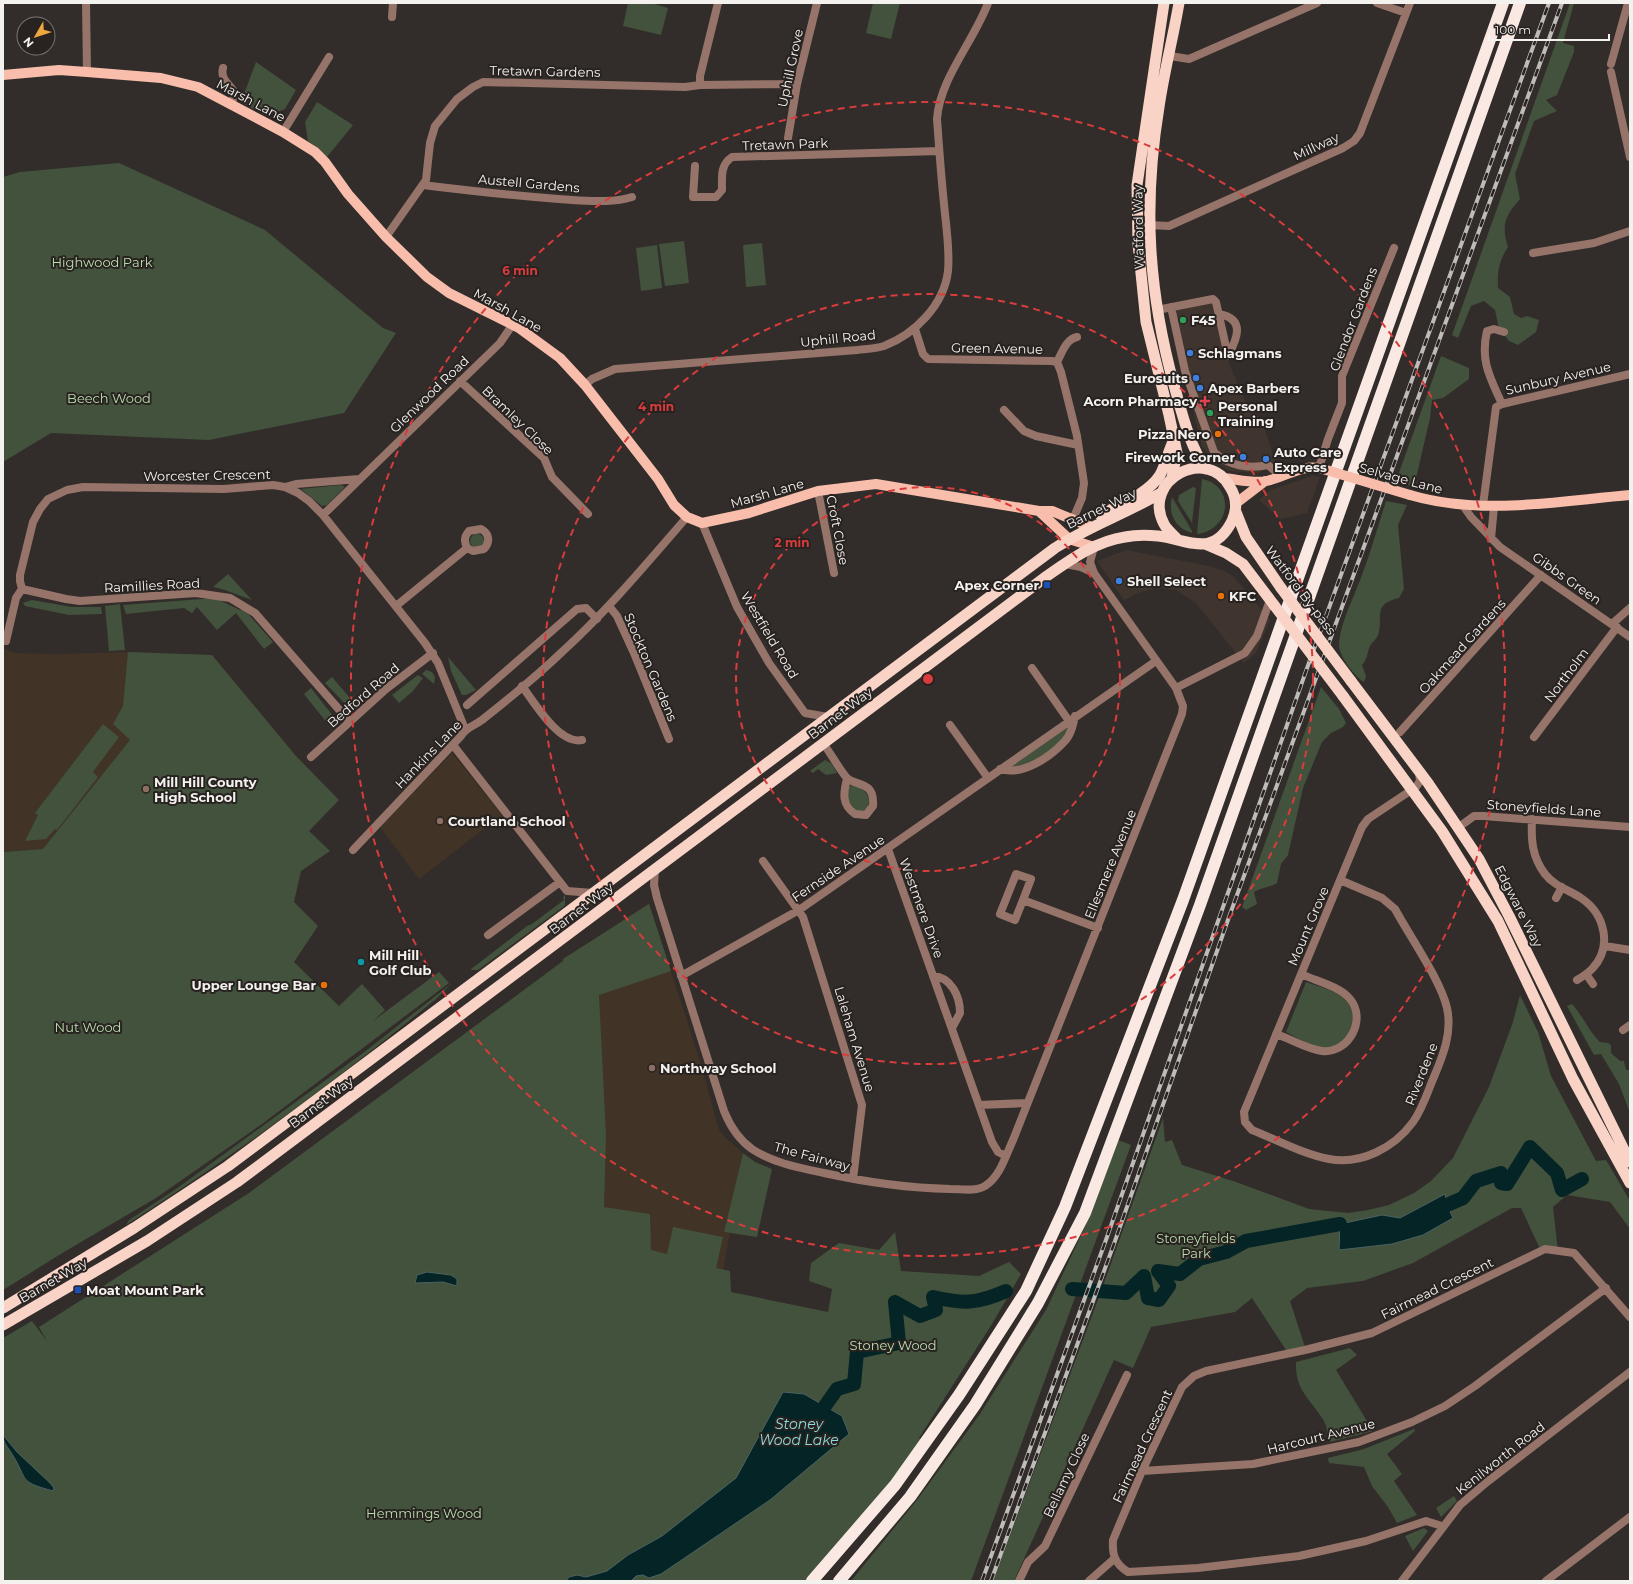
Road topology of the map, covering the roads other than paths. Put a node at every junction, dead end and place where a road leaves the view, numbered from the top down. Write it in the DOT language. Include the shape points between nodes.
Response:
graph roads {
  1 [pos="86,3"];
  2 [pos="393,3"];
  3 [pos="718,3"];
  4 [pos="816,3"];
  5 [pos="988,3"];
  6 [pos="1164,3"];
  7 [pos="1179,3"];
  8 [pos="1316,3"];
  9 [pos="1377,3"];
  10 [pos="1410,3"];
  11 [pos="1503,3"];
  12 [pos="1520,3"];
  13 [pos="1628,3"];
  14 [pos="1406,13"];
  15 [pos="392,17"];
  16 [pos="1170,56"];
  17 [pos="329,57"];
  18 [pos="223,68"];
  19 [pos="87,72"];
  20 [pos="3,75"];
  21 [pos="797,84"];
  22 [pos="700,85"];
  23 [pos="231,104"];
  24 [pos="283,132"];
  25 [pos="788,138"];
  26 [pos="939,151"];
  27 [pos="1630,157"];
  28 [pos="695,166"];
  29 [pos="423,185"];
  30 [pos="632,197"];
  31 [pos="1149,225"];
  32 [pos="1630,231"];
  33 [pos="386,237"];
  34 [pos="1394,248"];
  35 [pos="1533,253"];
  36 [pos="1171,307"];
  37 [pos="1157,310"];
  38 [pos="1219,314"];
  39 [pos="513,324"];
  40 [pos="915,328"];
  41 [pos="1504,332"];
  42 [pos="1077,337"];
  43 [pos="1057,362"];
  44 [pos="1630,374"];
  45 [pos="460,381"];
  46 [pos="585,384"];
  47 [pos="1502,404"];
  48 [pos="1004,410"];
  49 [pos="1174,440"];
  50 [pos="1078,445"];
  51 [pos="1206,468"];
  52 [pos="1321,469"];
  53 [pos="1172,477"];
  54 [pos="1278,477"];
  55 [pos="1223,478"];
  56 [pos="359,479"];
  57 [pos="1265,481"];
  58 [pos="285,487"];
  59 [pos="818,491"];
  60 [pos="1162,493"];
  61 [pos="1630,495"];
  62 [pos="1462,504"];
  63 [pos="1483,505"];
  64 [pos="1494,506"];
  65 [pos="1236,508"];
  66 [pos="1039,511"];
  67 [pos="588,514"];
  68 [pos="323,515"];
  69 [pos="688,517"];
  70 [pos="1074,519"];
  71 [pos="702,523"];
  72 [pos="1091,527"];
  73 [pos="1069,539"];
  74 [pos="1491,539"];
  75 [pos="1178,540"];
  76 [pos="1206,544"];
  77 [pos="1094,547"];
  78 [pos="467,548"];
  79 [pos="1065,564"];
  80 [pos="1094,573"];
  81 [pos="834,574"];
  82 [pos="1541,575"];
  83 [pos="22,589"];
  84 [pos="1272,602"];
  85 [pos="396,606"];
  86 [pos="609,606"];
  87 [pos="1630,608"];
  88 [pos="597,619"];
  89 [pos="1614,626"];
  90 [pos="1630,637"];
  91 [pos="6,641"];
  92 [pos="433,653"];
  93 [pos="1156,661"];
  94 [pos="1032,668"];
  95 [pos="1351,681"];
  96 [pos="522,686"];
  97 [pos="1176,688"];
  98 [pos="467,705"];
  99 [pos="828,717"];
  100 [pos="1072,718"];
  101 [pos="349,721"];
  102 [pos="950,725"];
  103 [pos="465,729"];
  104 [pos="1400,732"];
  105 [pos="1534,737"];
  106 [pos="669,739"];
  107 [pos="582,740"];
  108 [pos="823,743"];
  109 [pos="452,745"];
  110 [pos="311,757"];
  111 [pos="1000,769"];
  112 [pos="1419,772"];
  113 [pos="988,778"];
  114 [pos="847,779"];
  115 [pos="1412,790"];
  116 [pos="1532,819"];
  117 [pos="1459,827"];
  118 [pos="1630,827"];
  119 [pos="888,849"];
  120 [pos="354,850"];
  121 [pos="763,861"];
  122 [pos="655,870"];
  123 [pos="1340,880"];
  124 [pos="560,882"];
  125 [pos="1562,887"];
  126 [pos="593,893"];
  127 [pos="1556,898"];
  128 [pos="1023,900"];
  129 [pos="799,910"];
  130 [pos="1098,928"];
  131 [pos="488,935"];
  132 [pos="1605,946"];
  133 [pos="1630,950"];
  134 [pos="1301,974"];
  135 [pos="1586,974"];
  136 [pos="682,976"];
  137 [pos="933,976"];
  138 [pos="1577,980"];
  139 [pos="1593,984"];
  140 [pos="952,1028"];
  141 [pos="1276,1034"];
  142 [pos="1027,1103"];
  143 [pos="979,1105"];
  144 [pos="1244,1112"];
  145 [pos="1006,1156"];
  146 [pos="1630,1162"];
  147 [pos="994,1178"];
  148 [pos="853,1179"];
  149 [pos="1630,1183"];
  150 [pos="1606,1288"];
  151 [pos="3,1308"];
  152 [pos="1630,1318"];
  153 [pos="3,1325"];
  154 [pos="1630,1372"];
  155 [pos="1127,1375"];
  156 [pos="1142,1471"];
  157 [pos="1630,1517"];
  158 [pos="1442,1526"];
  159 [pos="1114,1558"];
  160 [pos="842,1579"];
  161 [pos="812,1581"];
  162 [pos="1019,1581"];
  163 [pos="1090,1581"];
  164 [pos="1402,1581"];
  165 [pos="1546,1581"];
  1 -- 19 [label="street"];
  2 -- 15 [label="street"];
  3 -- 22 [label="street"];
  4 -- 21 [label="street, Uphill Grove"];
  5 -- 26 [label="street, Uphill Road" via="980,24 948,80 940,100 936,119"];
  6 -- 49 [label="highway, Watford Way" via="1137,185 1138,244 1146,322"];
  7 -- 16 [label="highway, Watford Way"];
  8 -- 16 [label="street" via="1189,59"];
  9 -- 14 [label="street"];
  10 -- 14 [label="street, Millway"];
  11 -- 161 [label="highway" via="1186,892 1066,1207 1026,1291 959,1395 895,1485"];
  12 -- 160 [label="highway" via="1200,905 1085,1213 1038,1303 962,1424 910,1497"];
  13 -- 27 [label="street" via="1611,68"];
  14 -- 31 [label="street, Millway" via="1360,133 1354,141 1169,226"];
  16 -- 31 [label="highway, Watford Way" via="1159,107"];
  17 -- 24 [label="street"];
  18 -- 23 [label="street" via="224,80 235,93"];
  19 -- 20 [label="main road, Marsh Lane" via="59,70"];
  19 -- 23 [label="main road, Marsh Lane" via="184,82"];
  21 -- 22 [label="street, Tretawn Gardens"];
  21 -- 25 [label="street, Uphill Grove"];
  22 -- 29 [label="street, Tretawn Gardens" via="685,87 483,82 457,99 434,126 426,180"];
  23 -- 24 [label="main road, Marsh Lane"];
  24 -- 33 [label="main road, Marsh Lane" via="315,152 325,162 348,194"];
  26 -- 28 [label="street, Tretawn Park" via="732,157 723,168 722,190 716,197 693,196"];
  26 -- 40 [label="street, Uphill Road" via="948,271 941,295"];
  29 -- 30 [label="street, Austell Gardens" via="546,199 607,202"];
  29 -- 33 [label="street, Tretawn Gardens"];
  31 -- 37 [label="highway, Watford Way"];
  32 -- 35 [label="street" via="1594,243"];
  33 -- 39 [label="main road, Marsh Lane" via="449,293"];
  34 -- 52 [label="street, Glendor Gardens" via="1342,376 1342,404 1328,440"];
  36 -- 37 [label="street"];
  36 -- 38 [label="street" via="1213,299"];
  36 -- 54 [label="street" via="1185,371 1214,452 1239,466 1268,465 1276,471"];
  37 -- 51 [label="highway, Watford Way" via="1165,350 1191,440"];
  38 -- 38 [label="street" via="1232,319 1238,331 1238,337 1228,356"];
  39 -- 45 [label="street, Glenwood Road" via="500,343"];
  39 -- 46 [label="main road, Marsh Lane" via="560,358"];
  40 -- 43 [label="street, Green Avenue" via="923,354 928,359"];
  40 -- 46 [label="street, Uphill Road" via="897,340 875,347 615,369"];
  41 -- 47 [label="street" via="1494,328 1487,332 1484,351 1488,373"];
  42 -- 43 [label="street" via="1068,342"];
  43 -- 50 [label="street, Green Avenue"];
  44 -- 47 [label="street, Sunbury Avenue"];
  45 -- 56 [label="street, Glenwood Road"];
  45 -- 67 [label="street, Bramley Close" via="544,458 552,477"];
  46 -- 69 [label="main road, Marsh Lane" via="658,478 674,505"];
  47 -- 63 [label="street, Sunbury Avenue" via="1494,410"];
  48 -- 50 [label="street" via="1024,431"];
  49 -- 53 [label="highway, Watford Way" via="1177,453"];
  49 -- 72 [label="highway" via="1164,467 1152,484 1099,516"];
  50 -- 70 [label="street, Green Avenue" via="1084,483 1082,498"];
  51 -- 53 [label="highway" via="1195,468"];
  51 -- 55 [label="highway"];
  52 -- 54 [label="main road, Selvage Lane" via="1298,470"];
  52 -- 62 [label="main road, Selvage Lane, bridge" via="1441,503"];
  53 -- 60 [label="highway"];
  54 -- 57 [label="main road, Selvage Lane"];
  55 -- 57 [label="main road, Selvage Lane"];
  55 -- 65 [label="highway" via="1230,485"];
  56 -- 58 [label="street"];
  56 -- 68 [label="street, Glenwood Road"];
  57 -- 65 [label="main road, Selvage Lane"];
  58 -- 68 [label="street, Worcester Crescent" via="310,501"];
  58 -- 83 [label="street, Worcester Crescent" via="273,485 224,489 67,490 48,499 33,522 20,575"];
  59 -- 66 [label="main road, Marsh Lane" via="876,484"];
  59 -- 71 [label="main road, Marsh Lane" via="749,513"];
  59 -- 81 [label="street, Croft Close"];
  60 -- 72 [label="highway, Barnet Way"];
  60 -- 75 [label="highway" via="1160,509 1164,525"];
  61 -- 64 [label="main road, Selvage Lane"];
  62 -- 63 [label="main road, Selvage Lane"];
  62 -- 74 [label="street, Gibbs Green"];
  63 -- 64 [label="main road, Selvage Lane"];
  64 -- 74 [label="street"];
  65 -- 76 [label="highway" via="1229,527 1221,536"];
  65 -- 95 [label="highway, Watford By-pass, bridge" via="1246,537"];
  66 -- 70 [label="main road, Marsh Lane" via="1052,511"];
  66 -- 73 [label="main road"];
  68 -- 85 [label="street, Worcester Crescent"];
  69 -- 71 [label="main road, Marsh Lane"];
  69 -- 86 [label="street, Hankins Lane"];
  70 -- 72 [label="main road, Marsh Lane"];
  71 -- 99 [label="street, Westfield Road" via="737,607 769,663 805,713"];
  72 -- 73 [label="highway, Barnet Way"];
  73 -- 77 [label="main road"];
  73 -- 99 [label="highway, Barnet Way"];
  74 -- 82 [label="street, Gibbs Green"];
  75 -- 76 [label="highway" via="1195,545"];
  75 -- 77 [label="highway, Barnet Way" via="1158,536 1136,536 1110,540"];
  76 -- 84 [label="highway" via="1243,564"];
  77 -- 79 [label="highway, Barnet Way"];
  77 -- 80 [label="street, Ellesmere Avenue" via="1090,562"];
  78 -- 85 [label="street"];
  79 -- 80 [label="street"];
  79 -- 108 [label="highway, Barnet Way" via="1034,584"];
  80 -- 93 [label="street, Ellesmere Avenue"];
  82 -- 89 [label="street, Gibbs Green"];
  82 -- 104 [label="street, Oakmead Gardens"];
  83 -- 91 [label="street" via="16,598"];
  83 -- 101 [label="street, Ramillies Road" via="80,600 196,593 230,598 255,613"];
  84 -- 97 [label="street" via="1257,636 1245,654"];
  84 -- 115 [label="highway, bridge"];
  85 -- 92 [label="street, Worcester Crescent"];
  86 -- 88 [label="street, Hankins Lane"];
  86 -- 106 [label="street, Stockton Gardens" via="617,616 634,653"];
  87 -- 89 [label="street, Northolm"];
  88 -- 96 [label="street, Hankins Lane"];
  88 -- 98 [label="street, Hankins Lane" via="586,608 578,609"];
  89 -- 90 [label="street, Gibbs Green"];
  89 -- 105 [label="street, Northolm"];
  92 -- 101 [label="street, Bedford Road"];
  92 -- 103 [label="street, Worcester Crescent"];
  93 -- 97 [label="street, Ellesmere Avenue"];
  93 -- 100 [label="street, Fernside Avenue"];
  94 -- 100 [label="street"];
  95 -- 112 [label="highway, Edgware Way"];
  96 -- 103 [label="street, Hankins Lane" via="481,721"];
  96 -- 107 [label="street" via="559,732 571,740"];
  97 -- 130 [label="street, Ellesmere Avenue" via="1183,706 1182,714"];
  99 -- 126 [label="highway, Barnet Way"];
  100 -- 111 [label="street, Fernside Avenue"];
  100 -- 111 [label="street" via="1072,728 1064,742 1040,760 1020,770 1010,772"];
  101 -- 110 [label="street, Bedford Road"];
  102 -- 113 [label="street"];
  103 -- 109 [label="street, Hankins Lane" via="462,736"];
  108 -- 114 [label="street"];
  108 -- 122 [label="highway, Barnet Way"];
  109 -- 120 [label="street, Hankins Lane"];
  109 -- 124 [label="street"];
  111 -- 113 [label="street, Fernside Avenue"];
  112 -- 115 [label="street" via="1419,783"];
  112 -- 117 [label="highway, Edgware Way"];
  113 -- 119 [label="street, Fernside Avenue"];
  114 -- 114 [label="street" via="863,784 872,795 873,806 866,815 855,814 845,803 843,791"];
  115 -- 123 [label="street, Mount Grove" via="1365,822"];
  115 -- 149 [label="highway, Edgware Way" via="1442,831 1498,921 1573,1079"];
  116 -- 117 [label="street, Stoneyfields Lane" via="1474,816"];
  116 -- 118 [label="street, Stoneyfields Lane"];
  116 -- 125 [label="street" via="1532,846 1536,861 1546,876"];
  117 -- 146 [label="highway, Edgware Way" via="1509,916"];
  119 -- 129 [label="street, Fernside Avenue"];
  119 -- 137 [label="street, Westmere Drive"];
  121 -- 129 [label="street, Laleham Avenue"];
  122 -- 136 [label="street, The Fairway" via="657,898"];
  122 -- 153 [label="highway, Barnet Way" via="237,1182 147,1241"];
  123 -- 134 [label="street, Mount Grove"];
  123 -- 144 [label="street, Riverdene" via="1390,904 1444,997 1448,1036 1424,1100 1413,1121 1395,1142 1370,1155 1343,1160 1311,1154 1252,1130 1245,1122"];
  124 -- 126 [label="street" via="567,891"];
  124 -- 131 [label="street"];
  125 -- 127 [label="street"];
  125 -- 132 [label="street" via="1586,902 1599,918 1604,931"];
  126 -- 151 [label="highway, Barnet Way" via="228,1166 134,1228"];
  128 -- 128 [label="street" via="1015,920 1000,914 1016,874 1031,880"];
  128 -- 130 [label="street"];
  129 -- 136 [label="street, Fernside Avenue"];
  129 -- 148 [label="street, Laleham Avenue" via="806,924 862,1104"];
  130 -- 142 [label="street, Ellesmere Avenue"];
  132 -- 133 [label="street"];
  132 -- 135 [label="street" via="1597,963"];
  134 -- 141 [label="street, Mount Grove"];
  134 -- 141 [label="street" via="1336,989 1351,1000 1356,1017 1353,1033 1340,1046 1323,1051"];
  135 -- 138 [label="street"];
  135 -- 139 [label="street"];
  136 -- 148 [label="street, The Fairway" via="724,1110 734,1132 764,1156 807,1170"];
  137 -- 140 [label="street, Westmere Drive"];
  137 -- 140 [label="street, Westmere Drive" via="948,981 952,987 960,1013"];
  140 -- 143 [label="street, Westmere Drive"];
  141 -- 144 [label="street, Mount Grove"];
  142 -- 143 [label="street"];
  142 -- 145 [label="street, Ellesmere Avenue"];
  143 -- 145 [label="street, Westmere Drive" via="995,1148"];
  145 -- 147 [label="street, Ellesmere Avenue"];
  147 -- 148 [label="street, The Fairway" via="985,1186 972,1190 888,1185"];
  150 -- 152 [label="street, Fairmead Crescent"];
  150 -- 156 [label="street, Harcourt Avenue" via="1475,1386 1445,1406 1412,1422 1359,1442 1253,1464"];
  150 -- 156 [label="street, Fairmead Crescent" via="1574,1253 1545,1249 1372,1333 1206,1371 1194,1376 1182,1387"];
  154 -- 158 [label="street, Kenilworth Road" via="1487,1482 1460,1505"];
  155 -- 162 [label="street, Bellamy Close" via="1045,1546 1028,1562"];
  156 -- 159 [label="street, Fairmead Crescent" via="1113,1540"];
  157 -- 165 [label="street"];
  158 -- 159 [label="street" via="1426,1521 1366,1541 1298,1556 1198,1568 1128,1572 1120,1567"];
  158 -- 164 [label="street, Kenilworth Road"];
  159 -- 163 [label="street"];
}
